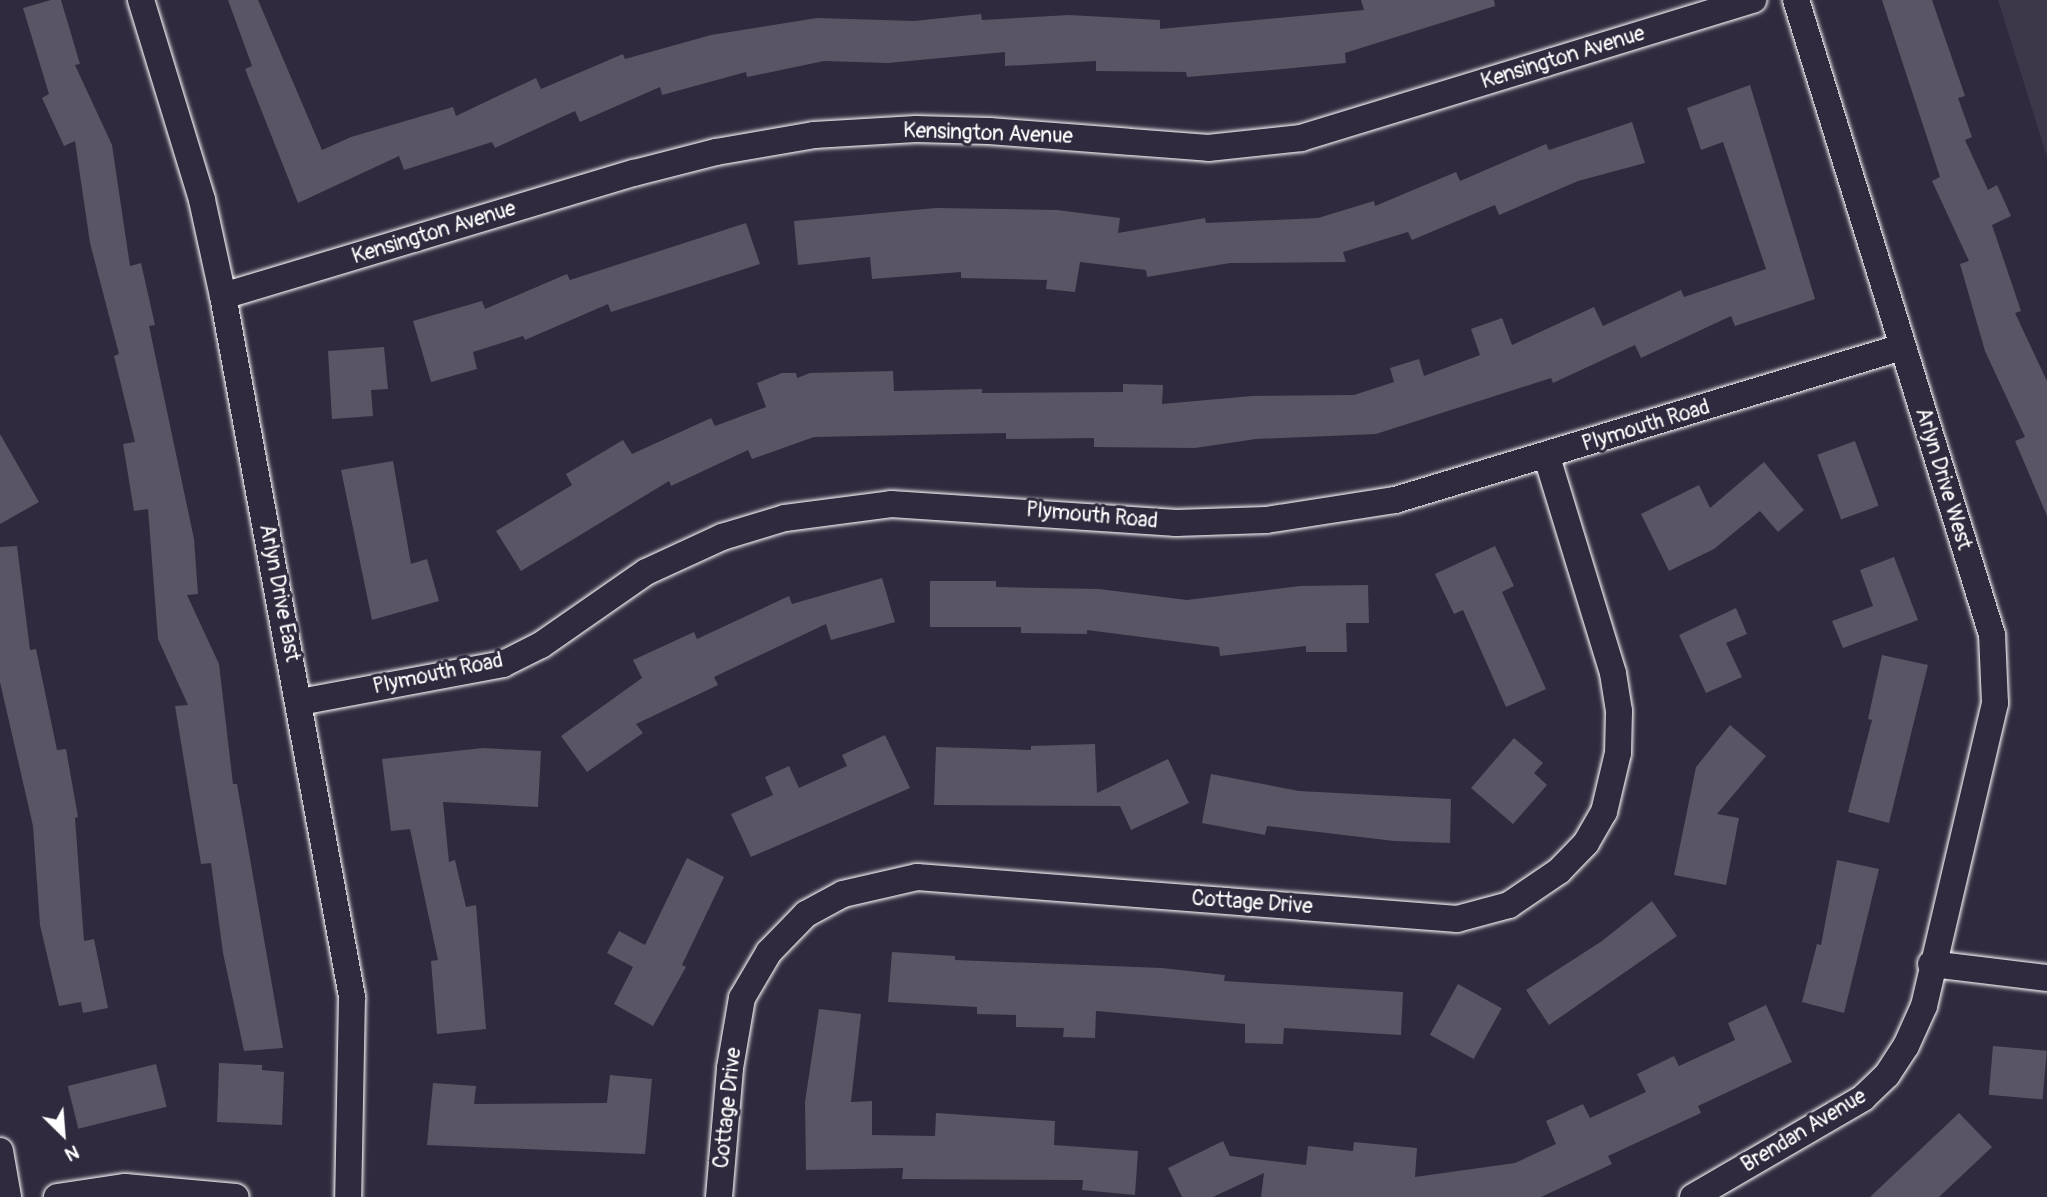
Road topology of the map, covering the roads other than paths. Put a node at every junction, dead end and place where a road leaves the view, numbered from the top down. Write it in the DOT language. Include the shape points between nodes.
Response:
graph roads {
  1 [pos="141,0"];
  2 [pos="1754,0"];
  3 [pos="1796,0"];
  4 [pos="223,296"];
  5 [pos="1902,347"];
  6 [pos="1547,457"];
  7 [pos="300,702"];
  8 [pos="1931,964"];
  9 [pos="2047,978"];
  10 [pos="0,1151"];
  11 [pos="8,1197"];
  12 [pos="57,1197"];
  13 [pos="236,1197"];
  14 [pos="348,1197"];
  15 [pos="719,1197"];
  16 [pos="1693,1197"];
  1 -- 4 [label="street, Arlyn Drive East" via="202,200"];
  2 -- 4 [label="street, Kensington Avenue" via="1301,138 1208,148 989,131 916,129 814,135 716,152 634,173"];
  3 -- 5 [label="street, Arlyn Drive West"];
  4 -- 7 [label="street, Arlyn Drive East"];
  5 -- 6 [label="street, Plymouth Road"];
  5 -- 8 [label="street, Arlyn Drive West" via="1992,635 1997,666 1991,725"];
  6 -- 7 [label="street, Plymouth Road" via="1395,500 1266,520 1176,523 891,504 785,518 722,537 646,572 541,645 503,664"];
  6 -- 15 [label="street, Cottage Drive" via="1613,673 1619,711 1618,753 1604,811 1586,843 1559,872 1509,905 1457,919 917,877 843,894 806,914 769,952 742,998 730,1068"];
  7 -- 14 [label="street, Arlyn Drive East" via="352,997"];
  8 -- 9 [label="street"];
  8 -- 16 [label="street, Brendan Avenue" via="1924,1006 1906,1046 1863,1098"];
  10 -- 11 [label="street"];
  12 -- 13 [label="street" via="125,1188"];
}
